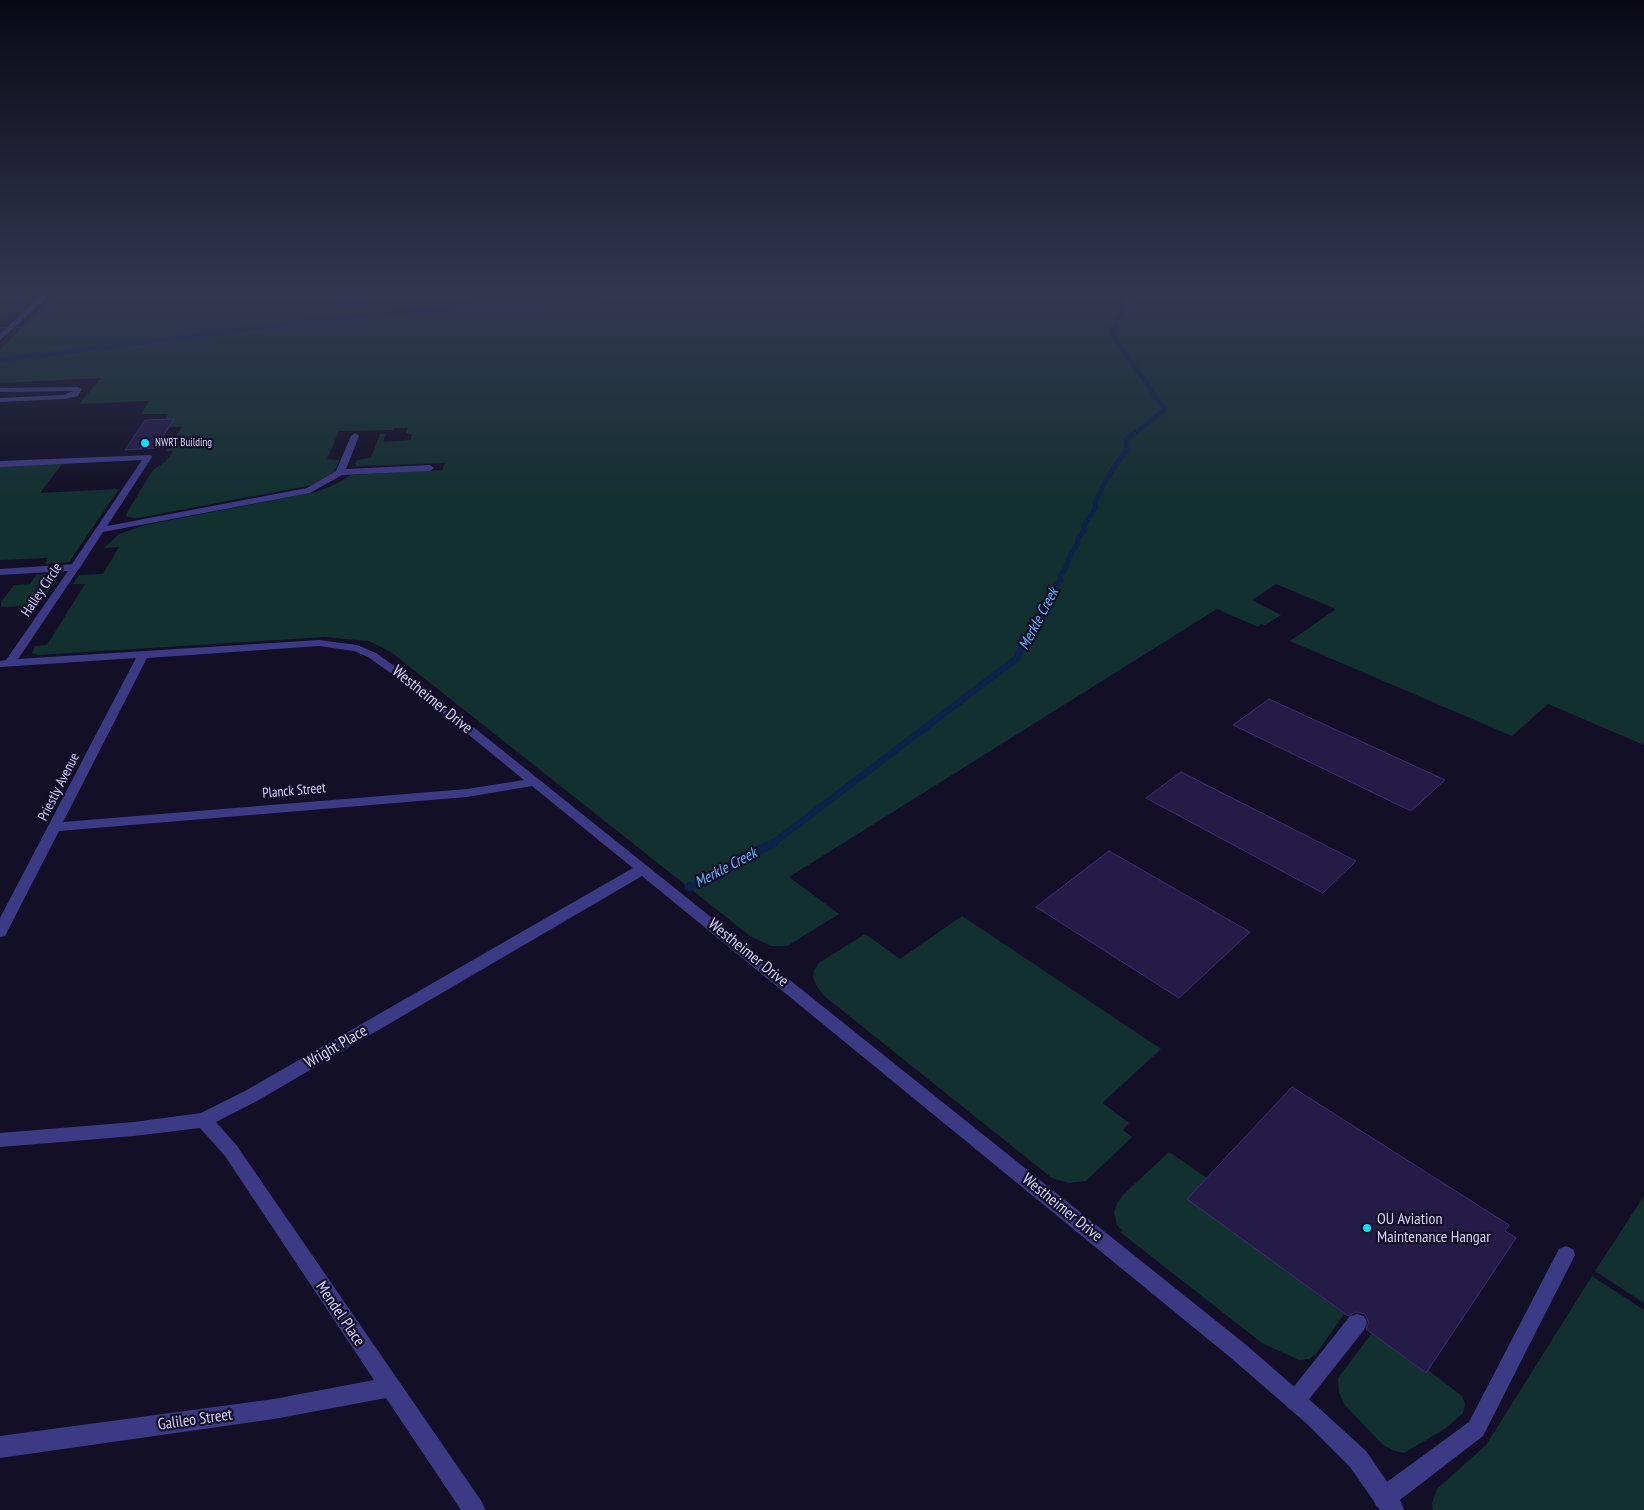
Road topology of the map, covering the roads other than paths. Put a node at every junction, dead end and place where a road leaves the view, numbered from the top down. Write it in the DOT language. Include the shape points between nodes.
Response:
graph roads {
  1 [pos="0,390"];
  2 [pos="0,400"];
  3 [pos="354,436"];
  4 [pos="0,464"];
  5 [pos="430,468"];
  6 [pos="340,472"];
  7 [pos="100,530"];
  8 [pos="75,567"];
  9 [pos="0,572"];
  10 [pos="143,655"];
  11 [pos="4,664"];
  12 [pos="534,782"];
  13 [pos="56,826"];
  14 [pos="643,869"];
  15 [pos="0,932"];
  16 [pos="204,1120"];
  17 [pos="0,1140"];
  18 [pos="1566,1255"];
  19 [pos="1357,1323"];
  20 [pos="389,1387"];
  21 [pos="1295,1400"];
  22 [pos="0,1447"];
  23 [pos="1388,1504"];
  24 [pos="474,1510"];
  1 -- 2 [label="street" via="78,389 65,398"];
  3 -- 6 [label="street"];
  4 -- 7 [label="street" via="148,457"];
  5 -- 6 [label="street"];
  6 -- 7 [label="street" via="325,483 300,493"];
  7 -- 8 [label="street"];
  8 -- 9 [label="street, Halley Circle"];
  8 -- 11 [label="street, Halley Circle"];
  10 -- 11 [label="street, Westheimer Drive"];
  10 -- 12 [label="street, Westheimer Drive" via="319,643 357,648 386,664"];
  10 -- 13 [label="street, Priestly Avenue"];
  12 -- 13 [label="street, Planck Street" via="467,793"];
  12 -- 14 [label="street, Westheimer Drive"];
  13 -- 15 [label="street, Priestly Avenue"];
  14 -- 16 [label="street, Wright Place"];
  14 -- 21 [label="street, Westheimer Drive"];
  16 -- 17 [label="street, Wright Place"];
  16 -- 20 [label="street, Mendel Place" via="231,1151"];
  18 -- 23 [label="street" via="1476,1428"];
  19 -- 21 [label="street"];
  20 -- 22 [label="street, Galileo Street" via="274,1409"];
  20 -- 24 [label="street, Mendel Place"];
  21 -- 23 [label="street, Westheimer Drive" via="1358,1459"];
}
